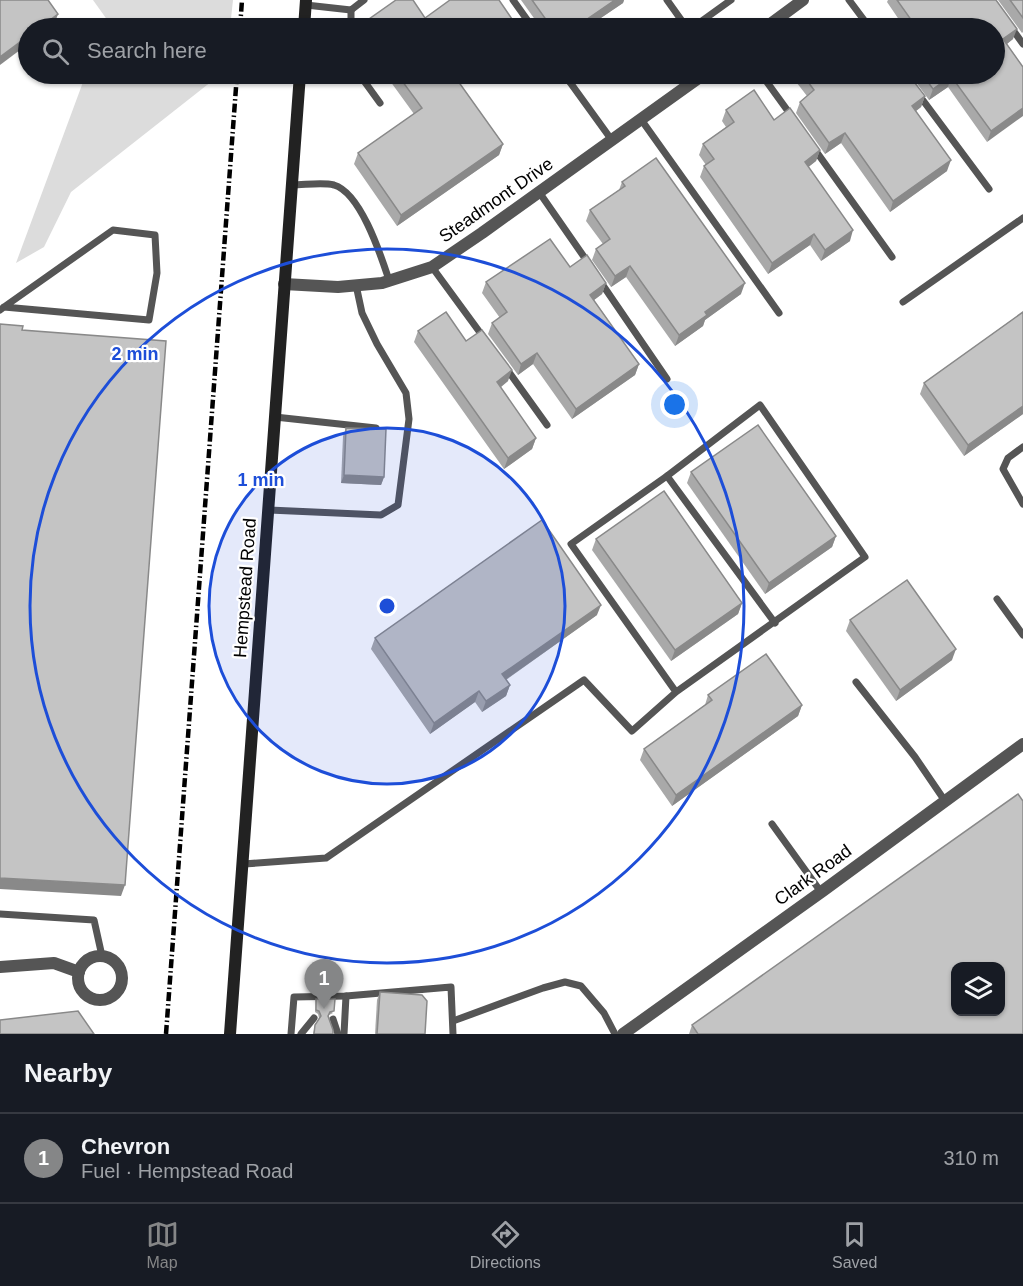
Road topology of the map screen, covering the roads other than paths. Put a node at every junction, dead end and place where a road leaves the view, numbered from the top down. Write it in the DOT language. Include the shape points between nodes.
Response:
graph roads {
  1 [pos="364,0"];
  2 [pos="513,0"];
  3 [pos="667,0"];
  4 [pos="731,0"];
  5 [pos="849,0"];
  6 [pos="306,2"];
  7 [pos="795,2"];
  8 [pos="351,10"];
  9 [pos="305,18"];
  10 [pos="351,18"];
  11 [pos="525,18"];
  12 [pos="680,18"];
  13 [pos="706,18"];
  14 [pos="777,18"];
  15 [pos="862,18"];
  16 [pos="1005,19"];
  17 [pos="1023,44"];
  18 [pos="299,84"];
  19 [pos="366,84"];
  20 [pos="570,84"];
  21 [pos="689,84"];
  22 [pos="768,84"];
  23 [pos="917,93"];
  24 [pos="380,103"];
  25 [pos="640,118"];
  26 [pos="795,122"];
  27 [pos="611,139"];
  28 [pos="809,141"];
  29 [pos="292,185"];
  30 [pos="989,189"];
  31 [pos="539,192"];
  32 [pos="1023,218"];
  33 [pos="892,257"];
  34 [pos="432,267"];
  35 [pos="389,280"];
  36 [pos="284,284"];
  37 [pos="356,285"];
  38 [pos="903,302"];
  39 [pos="2,308"];
  40 [pos="779,314"];
  41 [pos="486,341"];
  42 [pos="500,360"];
  43 [pos="667,379"];
  44 [pos="275,417"];
  45 [pos="547,425"];
  46 [pos="376,428"];
  47 [pos="1023,447"];
  48 [pos="667,476"];
  49 [pos="1023,504"];
  50 [pos="268,510"];
  51 [pos="997,599"];
  52 [pos="775,623"];
  53 [pos="1023,635"];
  54 [pos="856,682"];
  55 [pos="676,692"];
  56 [pos="1023,744"];
  57 [pos="945,801"];
  58 [pos="772,824"];
  59 [pos="244,864"];
  60 [pos="821,892"];
  61 [pos="0,914"];
  62 [pos="102,956"];
  63 [pos="0,967"];
  64 [pos="79,972"];
  65 [pos="346,996"];
  66 [pos="314,1018"];
  67 [pos="333,1019"];
  68 [pos="453,1022"];
  69 [pos="629,1032"];
  70 [pos="230,1034"];
  71 [pos="291,1034"];
  72 [pos="301,1034"];
  73 [pos="338,1034"];
  74 [pos="345,1034"];
  75 [pos="453,1034"];
  76 [pos="615,1034"];
  1 -- 8 [label="lane"];
  2 -- 11 [label="lane"];
  3 -- 12 [label="lane"];
  4 -- 13 [label="lane"];
  5 -- 15 [label="lane"];
  6 -- 8 [label="lane"];
  6 -- 9 [label="main road"];
  7 -- 14 [label="street"];
  8 -- 10 [label="lane"];
  16 -- 17 [label="lane"];
  18 -- 29 [label="main road, Hempstead Road"];
  19 -- 24 [label="lane"];
  20 -- 27 [label="lane"];
  21 -- 25 [label="street, Steadmont Drive"];
  22 -- 26 [label="lane"];
  23 -- 30 [label="lane"];
  25 -- 27 [label="street, Steadmont Drive"];
  25 -- 40 [label="lane"];
  27 -- 31 [label="street, Steadmont Drive"];
  28 -- 33 [label="lane"];
  29 -- 35 [label="lane" via="333,184 343,189 377,241"];
  29 -- 36 [label="main road, Hempstead Road"];
  31 -- 34 [label="street, Steadmont Drive"];
  31 -- 43 [label="lane"];
  32 -- 38 [label="lane"];
  34 -- 35 [label="street, Steadmont Drive"];
  34 -- 41 [label="lane"];
  35 -- 37 [label="street, Steadmont Drive"];
  36 -- 37 [label="street, Steadmont Drive"];
  36 -- 44 [label="main road, Hempstead Road"];
  37 -- 50 [label="lane" via="362,314 406,393 409,419 398,505 381,515"];
  39 -- 39 [label="lane" via="113,230 155,235 157,273 149,320"];
  42 -- 45 [label="lane"];
  44 -- 46 [label="lane"];
  44 -- 50 [label="main road, Hempstead Road"];
  47 -- 49 [label="lane" via="1008,458 1003,470"];
  48 -- 52 [label="lane"];
  48 -- 52 [label="lane" via="760,405 865,557"];
  48 -- 55 [label="lane" via="571,544"];
  50 -- 59 [label="main road, Hempstead Road"];
  51 -- 53 [label="lane"];
  52 -- 55 [label="lane"];
  54 -- 57 [label="lane"];
  55 -- 59 [label="lane" via="632,731 584,680 326,858"];
  56 -- 57 [label="street, Clark Road"];
  57 -- 60 [label="street, Clark Road"];
  58 -- 60 [label="lane"];
  59 -- 70 [label="main road, Hempstead Road"];
  60 -- 69 [label="street, Clark Road"];
  61 -- 62 [label="lane" via="94,920"];
  62 -- 64 [label="street" via="87,960"];
  62 -- 64 [label="street" via="120,969 121,983 115,994 102,1000 89,997 80,987"];
  63 -- 64 [label="street" via="54,963"];
  65 -- 68 [label="lane" via="451,987"];
  65 -- 71 [label="lane" via="294,997"];
  65 -- 74 [label="lane"];
  66 -- 72 [label="lane"];
  67 -- 73 [label="lane"];
  68 -- 75 [label="lane"];
  68 -- 76 [label="lane" via="565,982 581,986 604,1013"];
}
